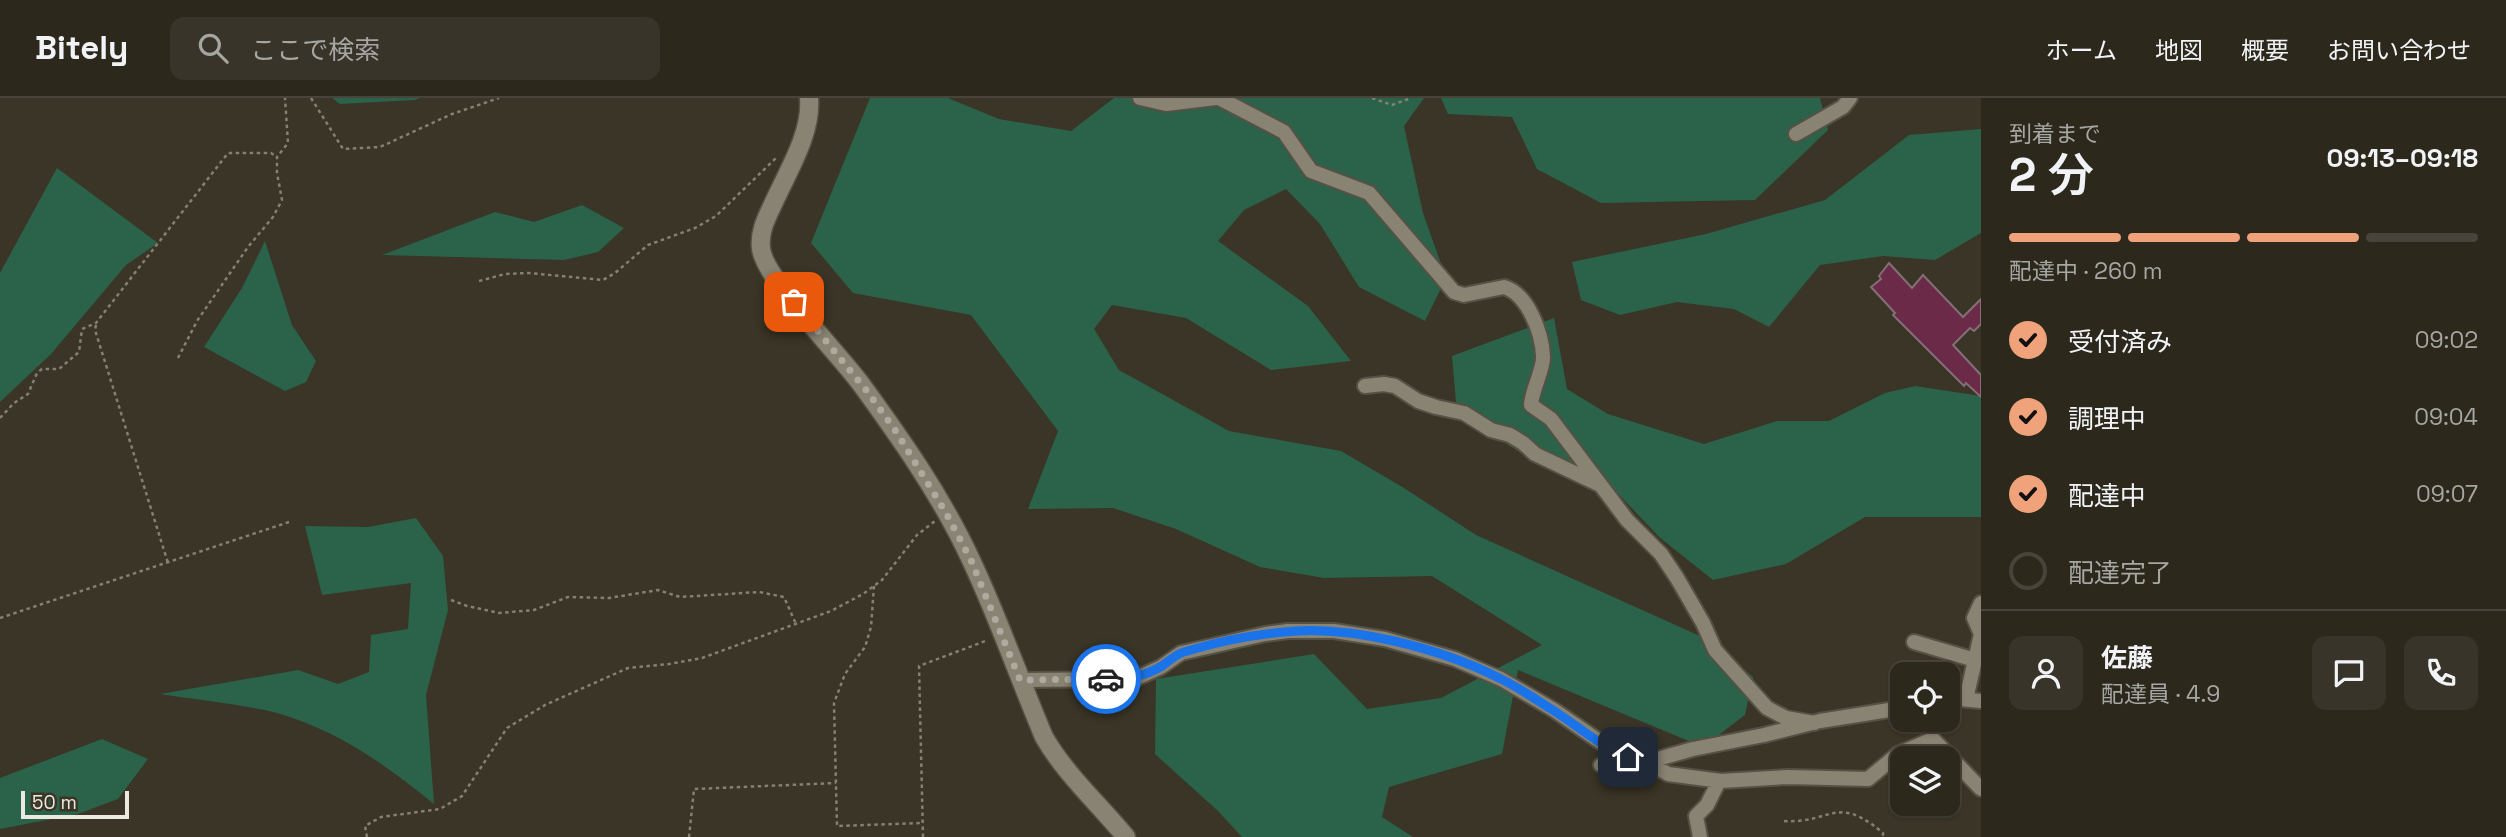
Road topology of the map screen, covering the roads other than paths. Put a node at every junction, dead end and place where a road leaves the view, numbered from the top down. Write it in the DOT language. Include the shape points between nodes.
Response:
graph roads {
  1 [pos="809,98"];
  2 [pos="1140,98"];
  3 [pos="1217,98"];
  4 [pos="1850,98"];
  5 [pos="1168,101"];
  6 [pos="1796,134"];
  7 [pos="1365,386"];
  8 [pos="1602,485"];
  9 [pos="1981,603"];
  10 [pos="1914,642"];
  11 [pos="1975,660"];
  12 [pos="1020,680"];
  13 [pos="1974,700"];
  14 [pos="1890,710"];
  15 [pos="1814,723"];
  16 [pos="1647,762"];
  17 [pos="1601,765"];
  18 [pos="1719,781"];
  19 [pos="1981,789"];
  20 [pos="1126,837"];
  21 [pos="1700,837"];
  1 -- 12 [label="street" via="810,113 763,226 761,249 769,271 852,370 946,513 971,560"];
  2 -- 5 [label="street"];
  3 -- 5 [label="street"];
  3 -- 8 [label="street" via="1284,132 1311,171 1369,194 1454,292 1464,295 1510,289 1532,312 1544,358 1531,405 1551,419"];
  4 -- 6 [label="street" via="1843,107"];
  7 -- 8 [label="street" via="1395,386 1418,401 1464,413 1491,430 1510,435 1535,454"];
  8 -- 15 [label="street" via="1627,520 1661,554 1715,650 1767,708 1786,718"];
  9 -- 11 [label="street" via="1974,618 1980,634"];
  10 -- 11 [label="street"];
  11 -- 13 [label="street"];
  12 -- 16 [label="street" via="1135,679 1181,653 1265,634 1334,631 1385,639 1455,659 1501,679 1615,752"];
  12 -- 20 [label="street" via="1055,756"];
  14 -- 15 [label="street"];
  15 -- 16 [label="street"];
  16 -- 17 [label="street"];
  16 -- 18 [label="street" via="1668,774"];
  18 -- 19 [label="street" via="1868,779 1898,754 1933,739"];
  18 -- 21 [label="street" via="1696,816"];
}
